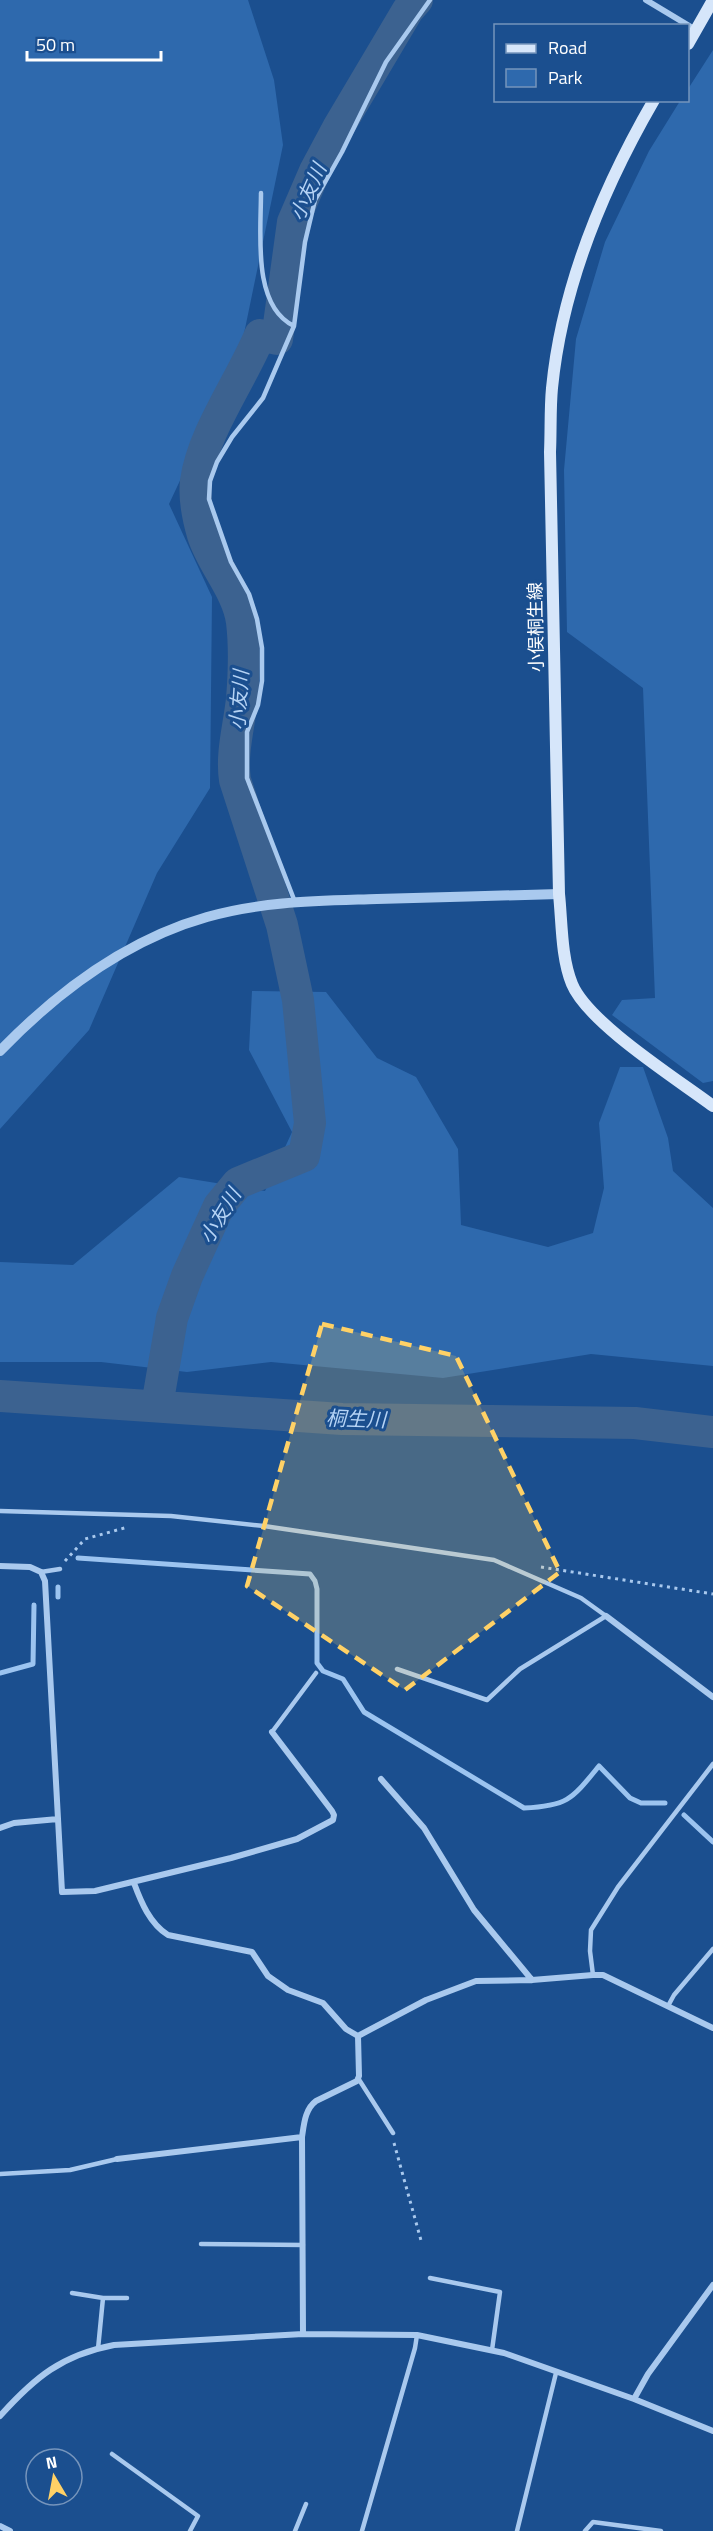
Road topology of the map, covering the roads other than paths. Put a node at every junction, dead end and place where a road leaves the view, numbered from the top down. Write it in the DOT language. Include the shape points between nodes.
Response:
graph roads {
  1 [pos="430,0"];
  2 [pos="646,0"];
  3 [pos="713,0"];
  4 [pos="686,24"];
  5 [pos="689,26"];
  6 [pos="696,30"];
  7 [pos="689,41"];
  8 [pos="653,102"];
  9 [pos="261,194"];
  10 [pos="292,325"];
  11 [pos="559,894"];
  12 [pos="291,902"];
  13 [pos="0,1051"];
  14 [pos="713,1106"];
  15 [pos="0,1511"];
  16 [pos="0,1566"];
  17 [pos="60,1569"];
  18 [pos="41,1572"];
  19 [pos="606,1616"];
  20 [pos="397,1669"];
  21 [pos="316,1673"];
  22 [pos="713,1697"];
  23 [pos="272,1732"];
  24 [pos="713,1764"];
  25 [pos="381,1779"];
  26 [pos="58,1819"];
  27 [pos="0,1828"];
  28 [pos="134,1882"];
  29 [pos="713,1949"];
  30 [pos="593,1974"];
  31 [pos="532,1980"];
  32 [pos="668,2006"];
  33 [pos="713,2028"];
  34 [pos="358,2036"];
  35 [pos="358,2078"];
  36 [pos="393,2133"];
  37 [pos="302,2137"];
  38 [pos="117,2159"];
  39 [pos="0,2174"];
  40 [pos="201,2244"];
  41 [pos="303,2245"];
  42 [pos="430,2278"];
  43 [pos="713,2285"];
  44 [pos="72,2294"];
  45 [pos="103,2298"];
  46 [pos="127,2298"];
  47 [pos="303,2334"];
  48 [pos="417,2335"];
  49 [pos="98,2349"];
  50 [pos="492,2350"];
  51 [pos="556,2373"];
  52 [pos="634,2399"];
  53 [pos="0,2416"];
  54 [pos="713,2431"];
  55 [pos="111,2454"];
  56 [pos="306,2504"];
  57 [pos="0,2526"];
  58 [pos="10,2531"];
  59 [pos="190,2531"];
  60 [pos="295,2531"];
  61 [pos="362,2531"];
  62 [pos="517,2531"];
  63 [pos="585,2531"];
  64 [pos="661,2531"];
  1 -- 10 [label="lane" via="386,62 315,200"];
  2 -- 4 [label="street"];
  3 -- 6 [label="main road"];
  5 -- 6 [label="street"];
  6 -- 7 [label="main road"];
  8 -- 11 [label="main road, 小俣桐生線" via="592,226 573,281 552,388 550,464"];
  9 -- 10 [label="lane" via="262,276 273,306"];
  10 -- 12 [label="lane" via="263,398 217,462 209,500 257,619 262,681 248,732 247,778"];
  11 -- 12 [label="street"];
  11 -- 14 [label="main road, 小俣桐生線" via="567,964 580,999 603,1023"];
  12 -- 13 [label="street" via="204,918 133,947 67,991"];
  15 -- 19 [label="lane" via="171,1516 494,1560 581,1598"];
  16 -- 18 [label="street" via="30,1567"];
  17 -- 18 [label="lane"];
  18 -- 26 [label="street" via="45,1581"];
  19 -- 20 [label="lane" via="520,1669 487,1700"];
  19 -- 22 [label="street"];
  21 -- 23 [label="lane"];
  23 -- 28 [label="street" via="332,1811 333,1820 297,1839"];
  24 -- 30 [label="lane" via="618,1887 591,1930"];
  25 -- 31 [label="street" via="424,1828 474,1910"];
  26 -- 27 [label="street"];
  26 -- 28 [label="street" via="62,1892 95,1891"];
  28 -- 34 [label="street" via="162,1932 252,1952 268,1976 288,1990 323,2003 346,2029"];
  29 -- 32 [label="lane"];
  30 -- 31 [label="street"];
  30 -- 32 [label="street" via="603,1975"];
  31 -- 34 [label="street" via="476,1981 426,2000"];
  32 -- 33 [label="street"];
  34 -- 35 [label="street"];
  35 -- 36 [label="lane"];
  35 -- 37 [label="street" via="311,2104"];
  37 -- 38 [label="street"];
  37 -- 41 [label="street"];
  38 -- 39 [label="lane" via="70,2169"];
  40 -- 41 [label="lane"];
  41 -- 47 [label="street"];
  42 -- 50 [label="lane" via="500,2292"];
  43 -- 52 [label="street"];
  44 -- 45 [label="lane"];
  45 -- 46 [label="lane"];
  45 -- 49 [label="lane"];
  47 -- 48 [label="street"];
  47 -- 49 [label="street"];
  48 -- 50 [label="street"];
  48 -- 61 [label="lane"];
  49 -- 53 [label="street" via="50,2368"];
  50 -- 51 [label="street"];
  51 -- 52 [label="street"];
  51 -- 62 [label="lane"];
  52 -- 54 [label="street"];
  55 -- 59 [label="lane" via="198,2516"];
  56 -- 60 [label="lane"];
  57 -- 58 [label="street"];
  63 -- 64 [label="lane" via="592,2522"];
}
